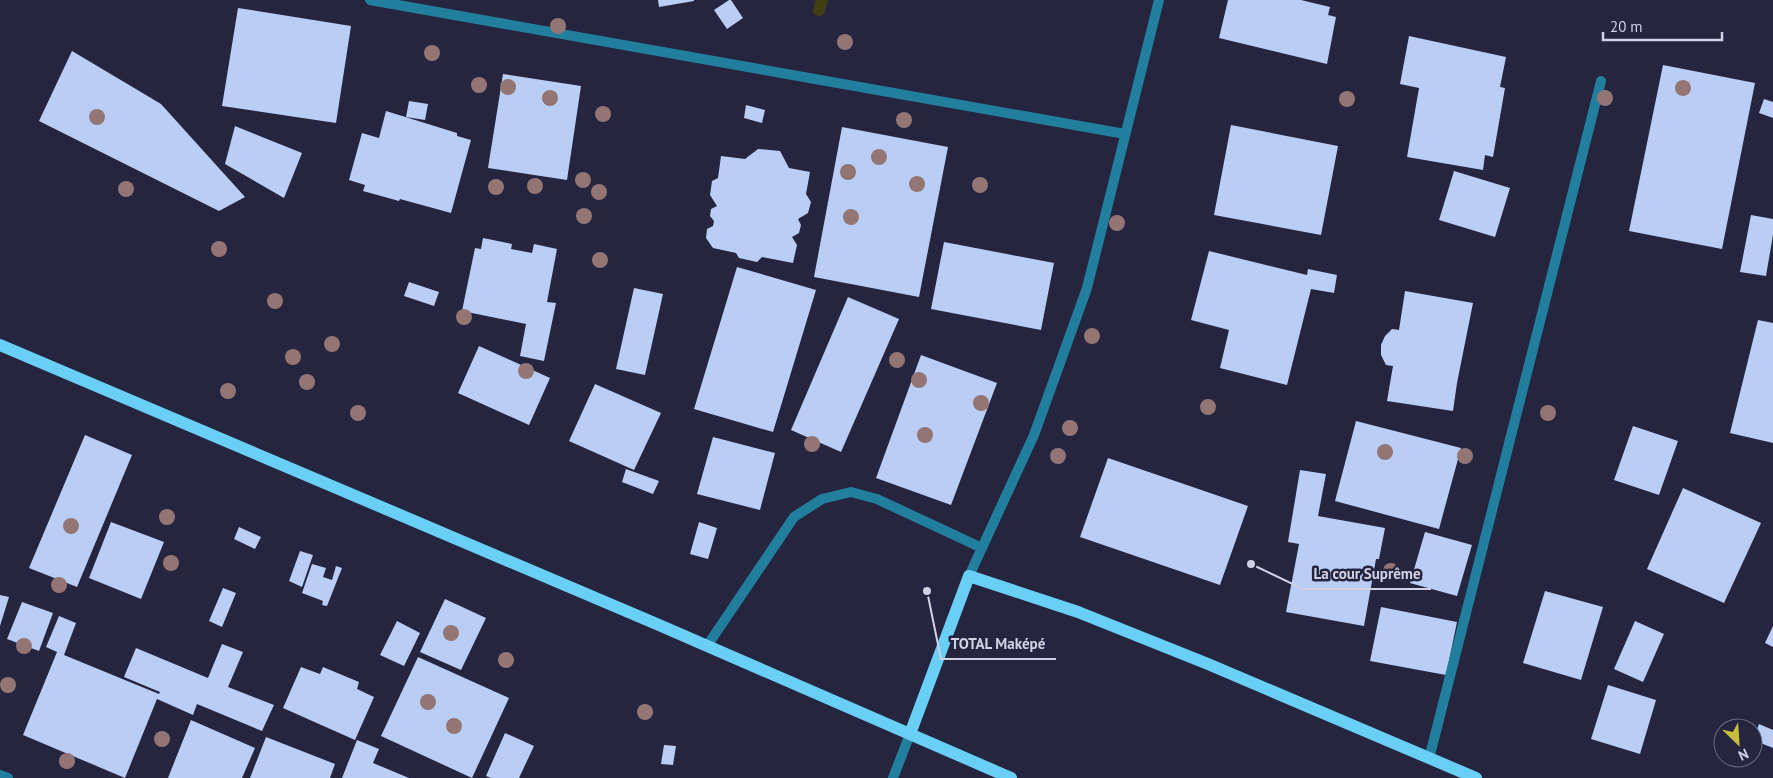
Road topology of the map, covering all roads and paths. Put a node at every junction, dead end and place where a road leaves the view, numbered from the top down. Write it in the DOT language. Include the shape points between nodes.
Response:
graph roads {
  1 [pos="370,0"];
  2 [pos="1159,0"];
  3 [pos="1601,81"];
  4 [pos="1125,134"];
  5 [pos="0,345"];
  6 [pos="982,548"];
  7 [pos="969,576"];
  8 [pos="707,646"];
  9 [pos="910,734"];
  10 [pos="1429,759"];
  11 [pos="0,774"];
  12 [pos="8,778"];
  13 [pos="893,778"];
  14 [pos="1011,778"];
  15 [pos="1476,778"];
  1 -- 4 [label="street"];
  2 -- 4 [label="street"];
  3 -- 10 [label="street"];
  4 -- 6 [label="street" via="1087,288 1066,349 1034,435"];
  5 -- 8 [label="main road"];
  6 -- 7 [label="street"];
  6 -- 8 [label="street" via="877,499 851,492 822,499 794,517"];
  7 -- 9 [label="main road"];
  7 -- 10 [label="main road" via="1078,612"];
  8 -- 9 [label="main road"];
  9 -- 13 [label="street"];
  9 -- 14 [label="main road"];
  10 -- 15 [label="main road"];
  11 -- 12 [label="street"];
}
